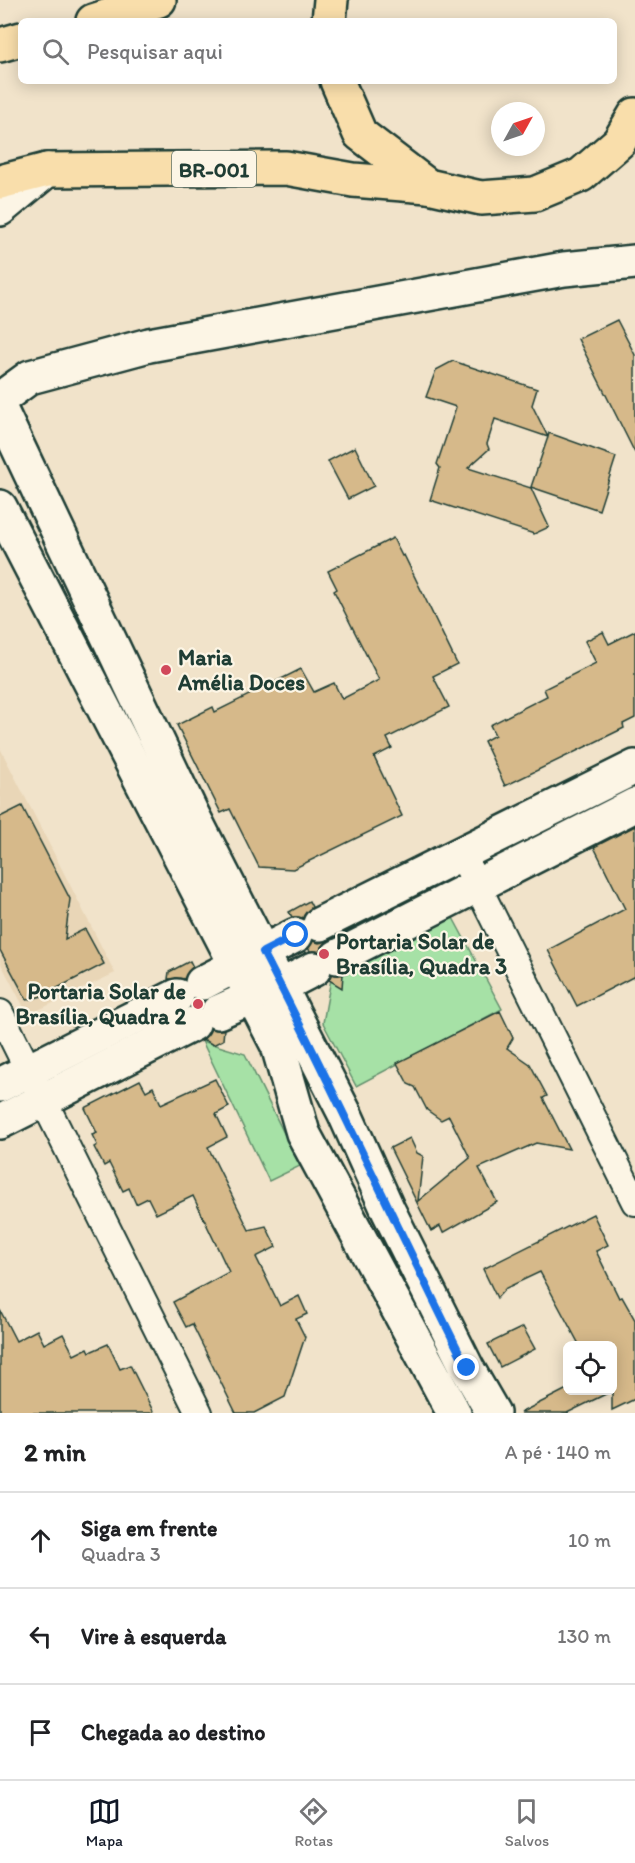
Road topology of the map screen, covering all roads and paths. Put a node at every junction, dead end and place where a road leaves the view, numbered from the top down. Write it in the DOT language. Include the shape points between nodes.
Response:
graph roads {
  1 [pos="331,0"];
  2 [pos="146,1"];
  3 [pos="101,18"];
  4 [pos="329,18"];
  5 [pos="18,40"];
  6 [pos="0,45"];
  7 [pos="338,84"];
  8 [pos="635,115"];
  9 [pos="47,170"];
  10 [pos="0,182"];
  11 [pos="428,186"];
  12 [pos="0,209"];
  13 [pos="635,262"];
  14 [pos="0,399"];
  15 [pos="0,409"];
  16 [pos="0,507"];
  17 [pos="635,767"];
  18 [pos="635,805"];
  19 [pos="461,853"];
  20 [pos="477,884"];
  21 [pos="320,924"];
  22 [pos="337,957"];
  23 [pos="249,959"];
  24 [pos="266,992"];
  25 [pos="178,995"];
  26 [pos="0,1013"];
  27 [pos="194,1024"];
  28 [pos="29,1070"];
  29 [pos="0,1085"];
  30 [pos="44,1100"];
  31 [pos="344,1112"];
  32 [pos="0,1122"];
  33 [pos="303,1133"];
  34 [pos="635,1202"];
  35 [pos="199,1413"];
  36 [pos="454,1413"];
  37 [pos="493,1413"];
  1 -- 4 [label="highway"];
  2 -- 3 [label="highway"];
  5 -- 6 [label="highway"];
  7 -- 11 [label="highway, BR-001" via="360,134"];
  8 -- 11 [label="highway, BR-001" via="619,142 580,175 535,194 481,198"];
  9 -- 10 [label="highway, BR-001"];
  9 -- 11 [label="highway, BR-001" via="286,168 353,180"];
  9 -- 12 [label="street"];
  13 -- 14 [label="street" via="564,269 149,345 30,377"];
  15 -- 23 [label="street" via="192,814"];
  16 -- 23 [label="street"];
  17 -- 19 [label="street"];
  18 -- 20 [label="street"];
  19 -- 20 [label="street"];
  19 -- 21 [label="street"];
  20 -- 22 [label="street"];
  20 -- 34 [label="street"];
  21 -- 22 [label="street"];
  21 -- 23 [label="street"];
  22 -- 24 [label="street"];
  23 -- 24 [label="street"];
  23 -- 25 [label="street"];
  24 -- 27 [label="street"];
  24 -- 31 [label="street"];
  24 -- 33 [label="street"];
  25 -- 27 [label="street"];
  25 -- 28 [label="street"];
  26 -- 28 [label="street"];
  27 -- 30 [label="street"];
  28 -- 29 [label="street"];
  28 -- 30 [label="street"];
  30 -- 32 [label="street"];
  30 -- 35 [label="street"];
  31 -- 33 [label="street" via="332,1126"];
  31 -- 37 [label="street" via="388,1210"];
  33 -- 36 [label="street"];
}
